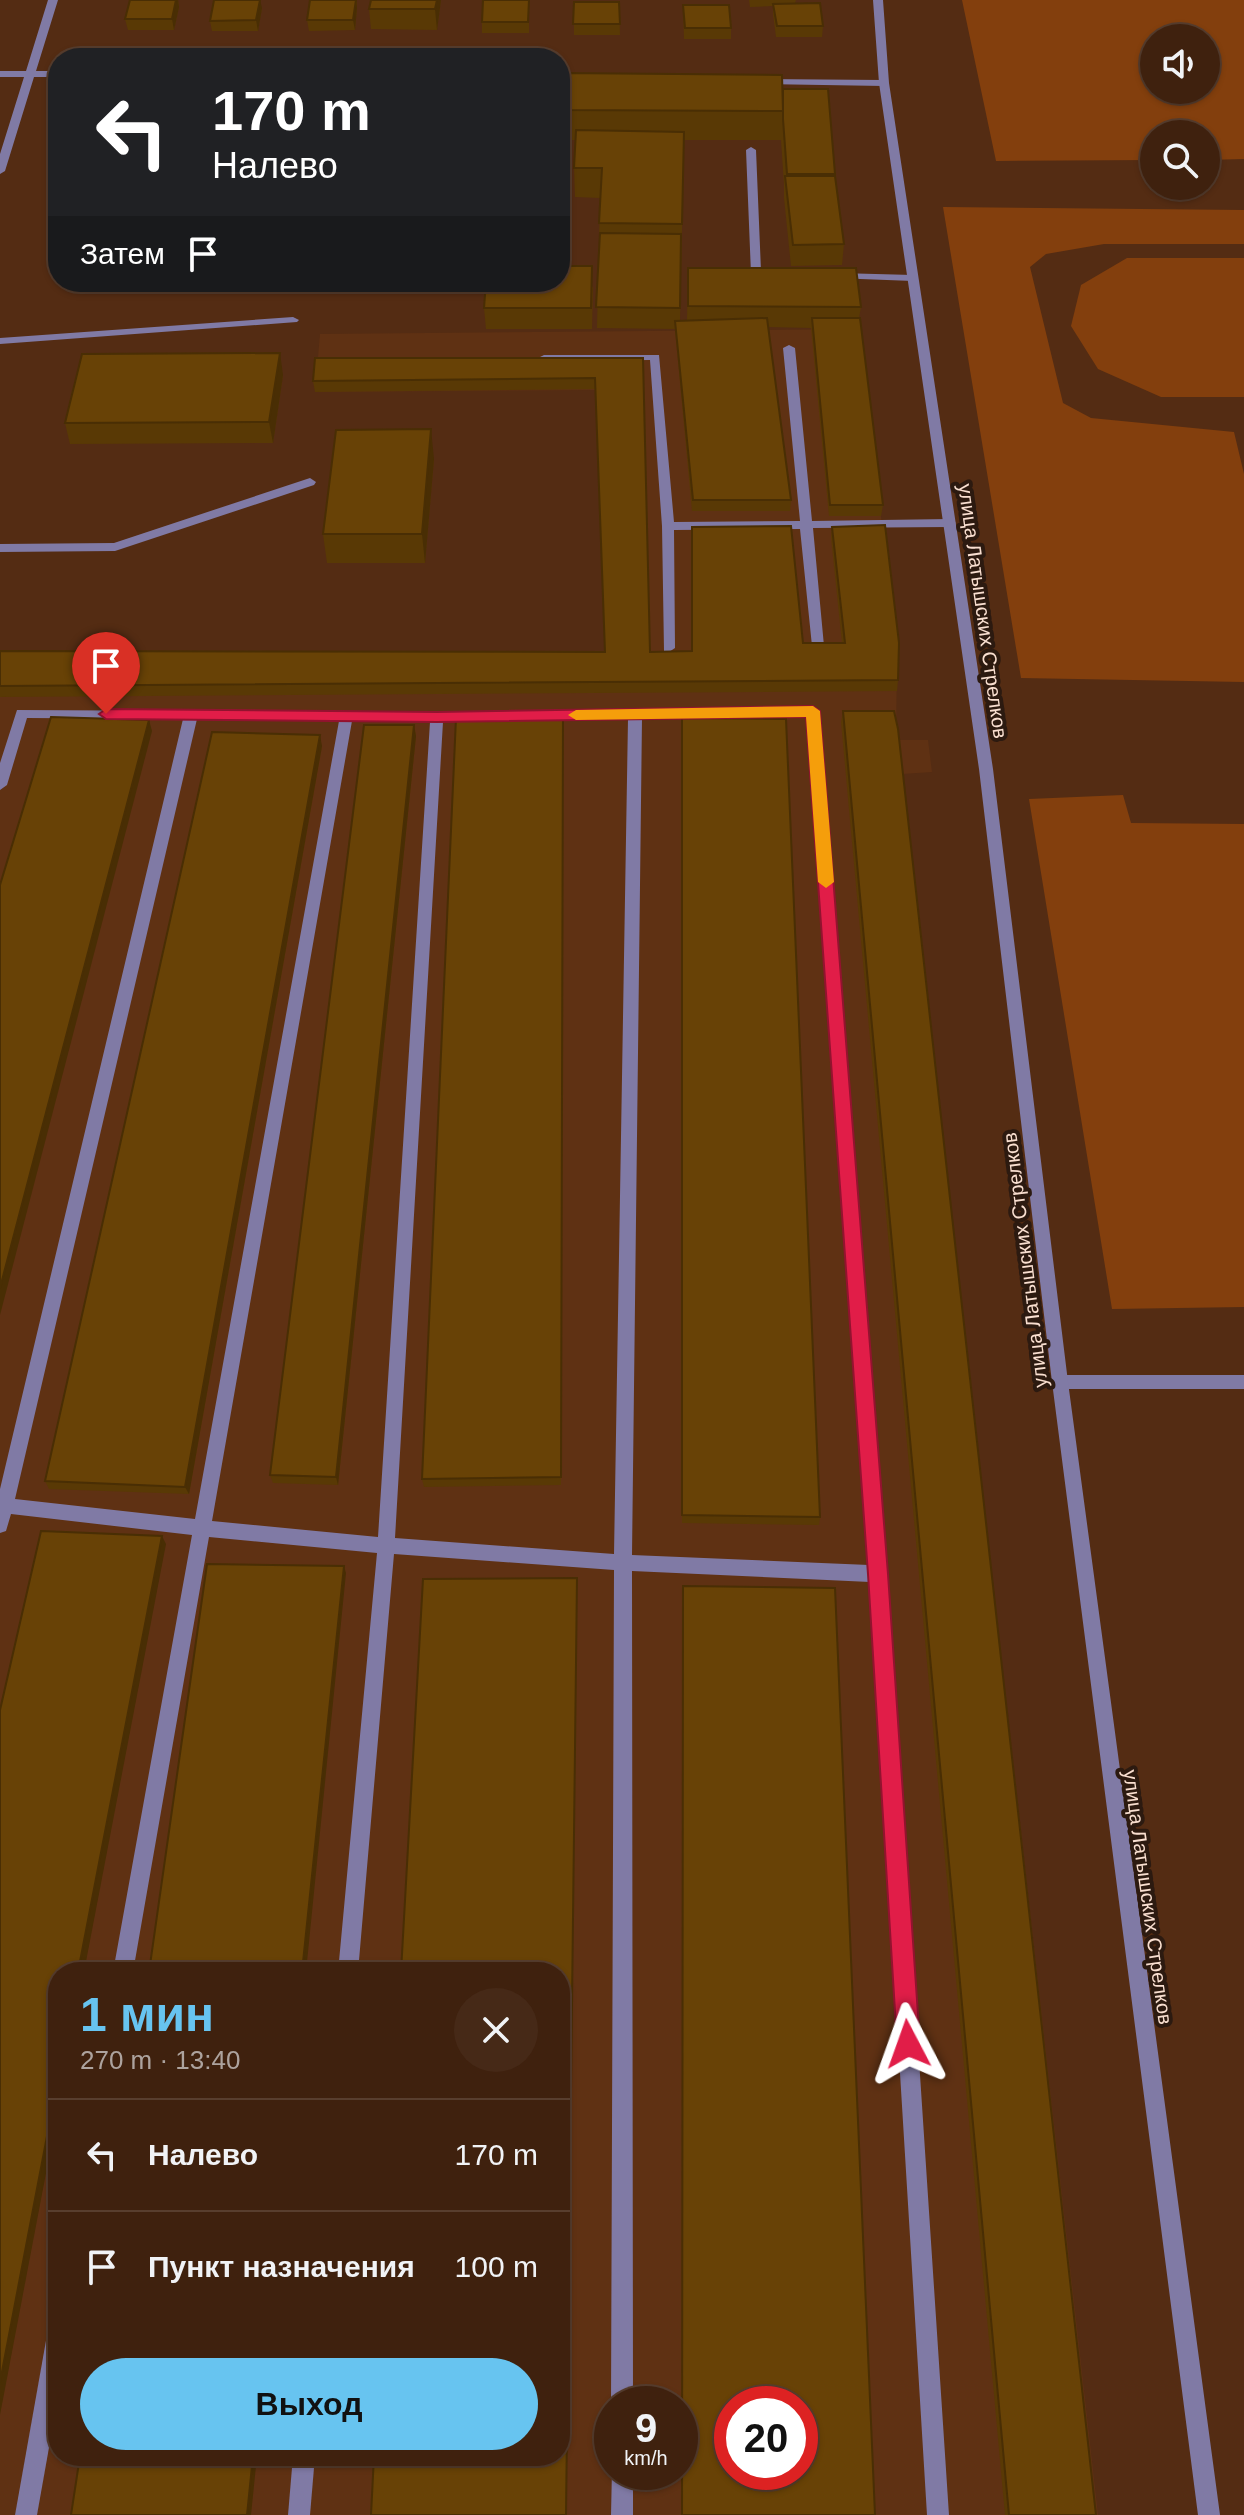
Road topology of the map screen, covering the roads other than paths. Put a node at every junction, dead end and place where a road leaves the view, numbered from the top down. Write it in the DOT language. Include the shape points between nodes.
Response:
graph roads {
  1 [pos="53,0"];
  2 [pos="878,0"];
  3 [pos="31,73"];
  4 [pos="0,74"];
  5 [pos="48,74"];
  6 [pos="745,81"];
  7 [pos="884,83"];
  8 [pos="751,150"];
  9 [pos="0,171"];
  10 [pos="788,275"];
  11 [pos="819,276"];
  12 [pos="913,278"];
  13 [pos="293,320"];
  14 [pos="0,341"];
  15 [pos="789,348"];
  16 [pos="530,358"];
  17 [pos="310,482"];
  18 [pos="950,523"];
  19 [pos="806,525"];
  20 [pos="668,526"];
  21 [pos="0,548"];
  22 [pos="818,646"];
  23 [pos="669,648"];
  24 [pos="635,714"];
  25 [pos="191,715"];
  26 [pos="346,717"];
  27 [pos="437,717"];
  28 [pos="0,785"];
  29 [pos="1060,1382"];
  30 [pos="1244,1382"];
  31 [pos="2,1505"];
  32 [pos="0,1525"];
  33 [pos="201,1529"];
  34 [pos="386,1545"];
  35 [pos="623,1563"];
  36 [pos="878,1574"];
  37 [pos="125,1962"];
  38 [pos="349,1962"];
  39 [pos="622,2386"];
  40 [pos="48,2391"];
  41 [pos="303,2466"];
  42 [pos="622,2490"];
  43 [pos="26,2515"];
  44 [pos="299,2515"];
  45 [pos="622,2515"];
  46 [pos="938,2515"];
  47 [pos="1209,2515"];
  1 -- 3 [label="street"];
  2 -- 7 [label="street, улица Латышских Стрелков"];
  3 -- 4 [label="street"];
  3 -- 5 [label="street"];
  3 -- 9 [label="street"];
  6 -- 7 [label="street"];
  7 -- 12 [label="street, улица Латышских Стрелков"];
  8 -- 10 [label="street" via="756,274"];
  11 -- 12 [label="street"];
  12 -- 18 [label="street, улица Латышских Стрелков"];
  13 -- 14 [label="street"];
  15 -- 19 [label="street"];
  16 -- 20 [label="street" via="655,357"];
  17 -- 21 [label="street" via="115,547"];
  18 -- 19 [label="street"];
  18 -- 29 [label="street, улица Латышских Стрелков" via="988,785"];
  19 -- 20 [label="street"];
  19 -- 22 [label="street"];
  20 -- 23 [label="street"];
  24 -- 27 [label="street"];
  24 -- 35 [label="street"];
  24 -- 36 [label="street" via="813,711"];
  25 -- 26 [label="street"];
  25 -- 28 [label="street" via="22,713"];
  25 -- 31 [label="street"];
  26 -- 27 [label="street"];
  26 -- 33 [label="street"];
  27 -- 34 [label="street"];
  29 -- 30 [label="street"];
  29 -- 47 [label="street, улица Латышских Стрелков"];
  31 -- 32 [label="street"];
  31 -- 33 [label="street"];
  33 -- 34 [label="street"];
  33 -- 37 [label="street"];
  34 -- 35 [label="street"];
  34 -- 38 [label="street"];
  35 -- 36 [label="street"];
  35 -- 39 [label="street"];
  36 -- 46 [label="street"];
  40 -- 43 [label="street"];
  41 -- 44 [label="street"];
  42 -- 45 [label="street"];
}
